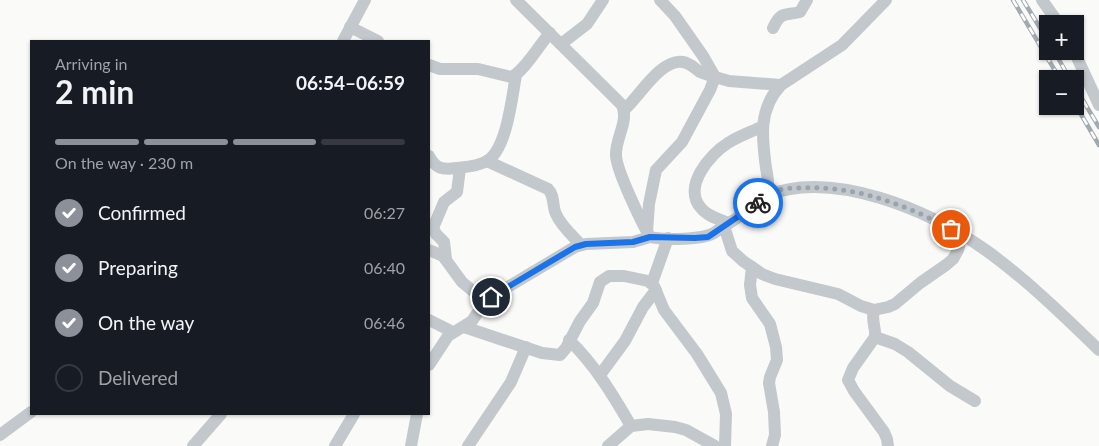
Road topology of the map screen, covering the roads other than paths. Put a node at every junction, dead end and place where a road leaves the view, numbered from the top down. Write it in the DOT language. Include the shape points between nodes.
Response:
graph roads {
  1 [pos="365,0"];
  2 [pos="516,0"];
  3 [pos="604,0"];
  4 [pos="807,0"];
  5 [pos="886,0"];
  6 [pos="1042,0"];
  7 [pos="666,2"];
  8 [pos="1053,15"];
  9 [pos="350,27"];
  10 [pos="772,28"];
  11 [pos="550,33"];
  12 [pos="344,40"];
  13 [pos="376,40"];
  14 [pos="561,44"];
  15 [pos="1078,60"];
  16 [pos="430,65"];
  17 [pos="516,75"];
  18 [pos="715,77"];
  19 [pos="781,85"];
  20 [pos="1099,105"];
  21 [pos="624,110"];
  22 [pos="763,126"];
  23 [pos="430,158"];
  24 [pos="487,161"];
  25 [pos="460,168"];
  26 [pos="765,196"];
  27 [pos="726,225"];
  28 [pos="648,235"];
  29 [pos="962,235"];
  30 [pos="668,238"];
  31 [pos="581,245"];
  32 [pos="430,250"];
  33 [pos="446,259"];
  34 [pos="752,267"];
  35 [pos="654,287"];
  36 [pos="486,302"];
  37 [pos="874,310"];
  38 [pos="430,320"];
  39 [pos="459,329"];
  40 [pos="875,337"];
  41 [pos="569,340"];
  42 [pos="526,347"];
  43 [pos="1099,350"];
  44 [pos="430,363"];
  45 [pos="600,375"];
  46 [pos="975,401"];
  47 [pos="30,413"];
  48 [pos="220,415"];
  49 [pos="353,415"];
  50 [pos="417,415"];
  51 [pos="631,426"];
  52 [pos="0,435"];
  53 [pos="193,446"];
  54 [pos="335,446"];
  55 [pos="411,446"];
  56 [pos="468,446"];
  57 [pos="608,446"];
  58 [pos="715,446"];
  59 [pos="725,446"];
  60 [pos="772,446"];
  61 [pos="888,446"];
  1 -- 9 [label="street"];
  2 -- 11 [label="street"];
  3 -- 14 [label="street" via="587,24"];
  4 -- 10 [label="street" via="800,12 782,15"];
  5 -- 19 [label="street" via="842,45"];
  6 -- 8 [label="street"];
  7 -- 18 [label="street"];
  9 -- 12 [label="street"];
  9 -- 13 [label="street"];
  11 -- 14 [label="street"];
  11 -- 17 [label="street"];
  14 -- 21 [label="street"];
  15 -- 20 [label="street"];
  16 -- 17 [label="street" via="440,69 478,69 511,77"];
  17 -- 24 [label="street" via="505,129 495,152"];
  18 -- 19 [label="street"];
  18 -- 21 [label="street" via="682,62 671,64 654,77"];
  18 -- 28 [label="street" via="682,142 656,170 649,204"];
  19 -- 22 [label="street" via="770,98"];
  21 -- 28 [label="street" via="616,160"];
  22 -- 26 [label="street" via="768,178"];
  22 -- 27 [label="street" via="726,144 702,170 696,182 695,198 700,207"];
  23 -- 25 [label="street" via="439,169"];
  24 -- 25 [label="street"];
  24 -- 31 [label="street" via="548,188 552,193 554,210"];
  25 -- 33 [label="street" via="457,192 444,202 433,228 444,242"];
  26 -- 27 [label="street"];
  26 -- 29 [label="street" via="801,188 852,191 896,204"];
  27 -- 30 [label="street" via="708,237"];
  27 -- 34 [label="street" via="732,250"];
  28 -- 30 [label="street"];
  28 -- 31 [label="street" via="633,242"];
  29 -- 37 [label="street" via="958,250 946,265 895,304"];
  29 -- 43 [label="street" via="1016,274"];
  30 -- 35 [label="street"];
  31 -- 36 [label="street" via="554,258"];
  32 -- 33 [label="street"];
  33 -- 36 [label="street" via="456,275"];
  34 -- 37 [label="street" via="775,279 838,294"];
  34 -- 60 [label="street" via="752,298 770,324 776,347 777,360 769,383 774,412"];
  35 -- 41 [label="street" via="624,276 604,279 597,287 591,308"];
  35 -- 45 [label="street" via="625,341"];
  35 -- 59 [label="street" via="664,310 721,393 726,414"];
  36 -- 39 [label="street" via="472,321"];
  37 -- 40 [label="street"];
  38 -- 39 [label="street"];
  39 -- 42 [label="street"];
  39 -- 44 [label="street" via="448,336"];
  40 -- 46 [label="street" via="908,352 950,386"];
  40 -- 61 [label="street" via="848,380 884,432"];
  41 -- 42 [label="street" via="563,353 556,355"];
  41 -- 45 [label="street"];
  42 -- 56 [label="street" via="512,382"];
  45 -- 51 [label="street"];
  47 -- 52 [label="street"];
  48 -- 53 [label="street"];
  49 -- 54 [label="street"];
  50 -- 55 [label="street"];
  51 -- 57 [label="street"];
  51 -- 58 [label="street" via="675,427"];
}
